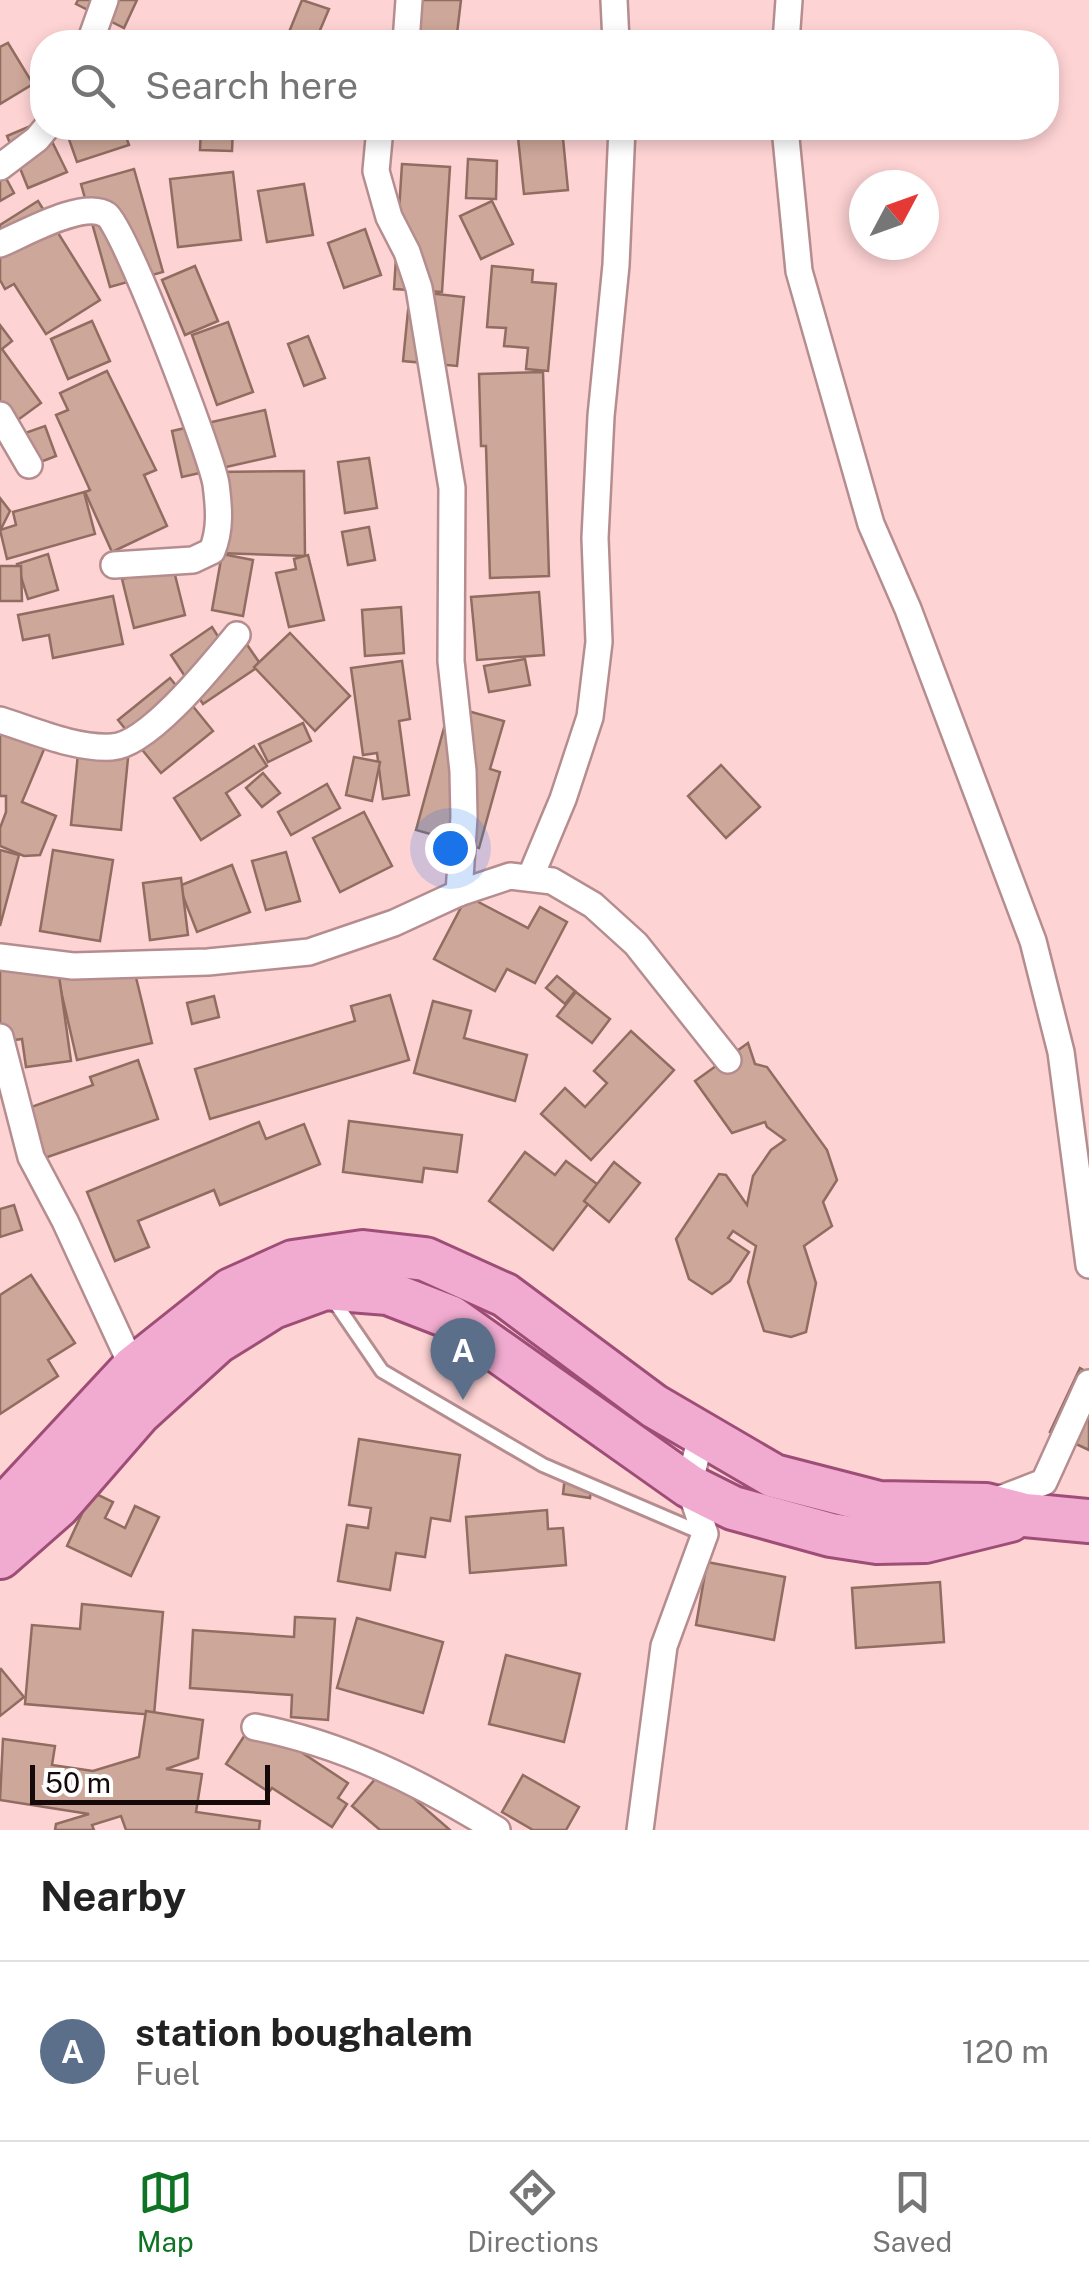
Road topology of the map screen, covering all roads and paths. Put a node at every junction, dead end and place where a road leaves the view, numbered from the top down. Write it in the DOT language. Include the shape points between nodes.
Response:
graph roads {
  1 [pos="105,0"];
  2 [pos="409,0"];
  3 [pos="614,0"];
  4 [pos="789,0"];
  5 [pos="94,30"];
  6 [pos="407,30"];
  7 [pos="615,30"];
  8 [pos="787,30"];
  9 [pos="37,140"];
  10 [pos="379,140"];
  11 [pos="621,140"];
  12 [pos="785,140"];
  13 [pos="0,167"];
  14 [pos="0,244"];
  15 [pos="0,415"];
  16 [pos="29,465"];
  17 [pos="114,564"];
  18 [pos="236,635"];
  19 [pos="0,720"];
  20 [pos="530,878"];
  21 [pos="459,893"];
  22 [pos="0,958"];
  23 [pos="0,1038"];
  24 [pos="728,1060"];
  25 [pos="1089,1265"];
  26 [pos="325,1288"];
  27 [pos="133,1368"];
  28 [pos="1089,1383"];
  29 [pos="701,1436"];
  30 [pos="690,1486"];
  31 [pos="0,1510"];
  32 [pos="992,1518"];
  33 [pos="1089,1521"];
  34 [pos="705,1534"];
  35 [pos="0,1557"];
  36 [pos="255,1727"];
  37 [pos="497,1830"];
  38 [pos="640,1830"];
  1 -- 5 [label="street"];
  2 -- 6 [label="street"];
  3 -- 7 [label="street"];
  4 -- 8 [label="street"];
  9 -- 13 [label="street"];
  10 -- 21 [label="street" via="376,171 419,288 452,488 451,661 464,817"];
  11 -- 20 [label="street" via="595,538 600,642 590,717"];
  12 -- 25 [label="street" via="799,271 870,524 1033,941 1061,1052"];
  14 -- 17 [label="street" via="90,209 118,227 216,480 220,532 212,551 192,560"];
  15 -- 16 [label="street"];
  18 -- 19 [label="street" via="150,728 117,747 86,746"];
  20 -- 21 [label="street" via="510,876"];
  20 -- 24 [label="street" via="552,881 593,905 636,944"];
  21 -- 22 [label="street" via="309,952 73,966"];
  23 -- 27 [label="street" via="31,1157"];
  26 -- 30 [label="main road" via="388,1293 450,1316"];
  26 -- 34 [label="lane" via="382,1371 543,1465"];
  26 -- 35 [label="main road" via="273,1307 218,1342"];
  27 -- 29 [label="main road" via="231,1290 293,1262 363,1252 425,1260 505,1295"];
  27 -- 31 [label="main road"];
  28 -- 32 [label="street" via="1044,1482"];
  29 -- 30 [label="street"];
  29 -- 32 [label="main road" via="774,1476 828,1492"];
  30 -- 32 [label="main road" via="733,1508 877,1542 926,1541"];
  30 -- 34 [label="street"];
  32 -- 33 [label="main road"];
  34 -- 38 [label="street" via="664,1646"];
  36 -- 37 [label="street" via="362,1758"];
}
